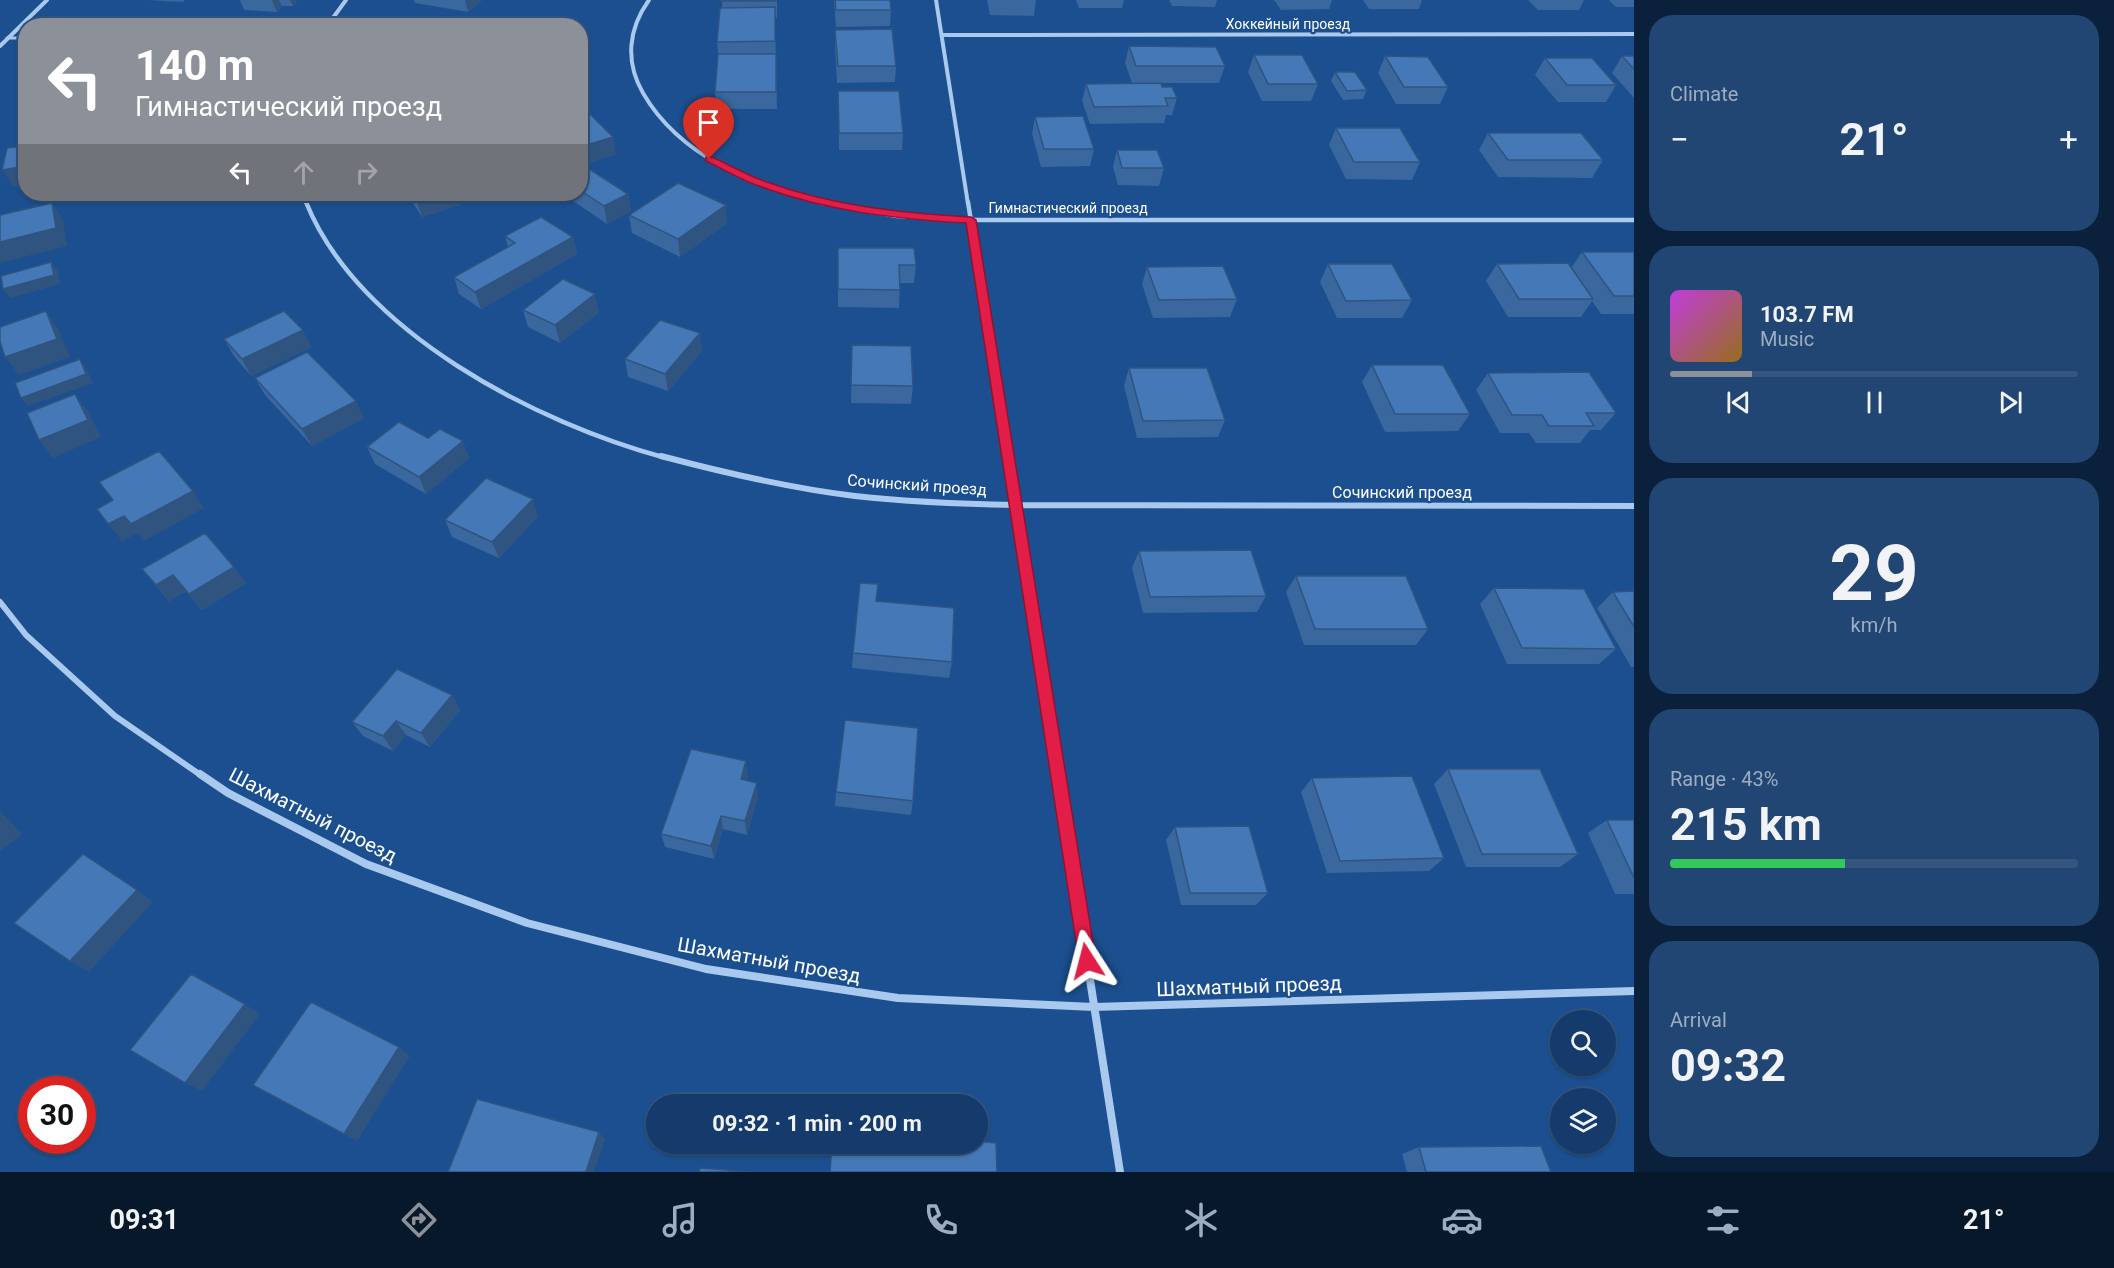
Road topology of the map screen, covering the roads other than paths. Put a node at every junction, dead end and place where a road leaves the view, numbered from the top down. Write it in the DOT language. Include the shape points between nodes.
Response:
graph roads {
  1 [pos="47,0"];
  2 [pos="346,0"];
  3 [pos="649,0"];
  4 [pos="936,0"];
  5 [pos="28,18"];
  6 [pos="333,18"];
  7 [pos="18,28"];
  8 [pos="1634,34"];
  9 [pos="942,35"];
  10 [pos="7,38"];
  11 [pos="18,38"];
  12 [pos="0,46"];
  13 [pos="305,201"];
  14 [pos="971,220"];
  15 [pos="1634,220"];
  16 [pos="1016,505"];
  17 [pos="1634,506"];
  18 [pos="0,602"];
  19 [pos="1634,991"];
  20 [pos="1094,1007"];
  21 [pos="1120,1172"];
  1 -- 5 [label="street"];
  2 -- 6 [label="street"];
  3 -- 14 [label="street, Гимнастический проезд" via="630,37 630,68 643,99 669,130 709,159 762,184 825,203 896,216"];
  4 -- 9 [label="street"];
  7 -- 10 [label="street"];
  8 -- 9 [label="street, Хоккейный проезд"];
  9 -- 14 [label="street"];
  10 -- 11 [label="lane"];
  10 -- 12 [label="street"];
  13 -- 16 [label="street, Сочинский проезд" via="329,247 358,285 398,323 447,359 506,394 575,425 652,453 737,475 920,502"];
  14 -- 15 [label="street, Гимнастический проезд"];
  14 -- 16 [label="street"];
  16 -- 17 [label="street, Сочинский проезд"];
  16 -- 20 [label="street"];
  18 -- 20 [label="street, Шахматный проезд" via="26,635 115,716 228,793 387,872 527,923 706,969 898,998"];
  19 -- 20 [label="street, Шахматный проезд"];
  20 -- 21 [label="street"];
}
